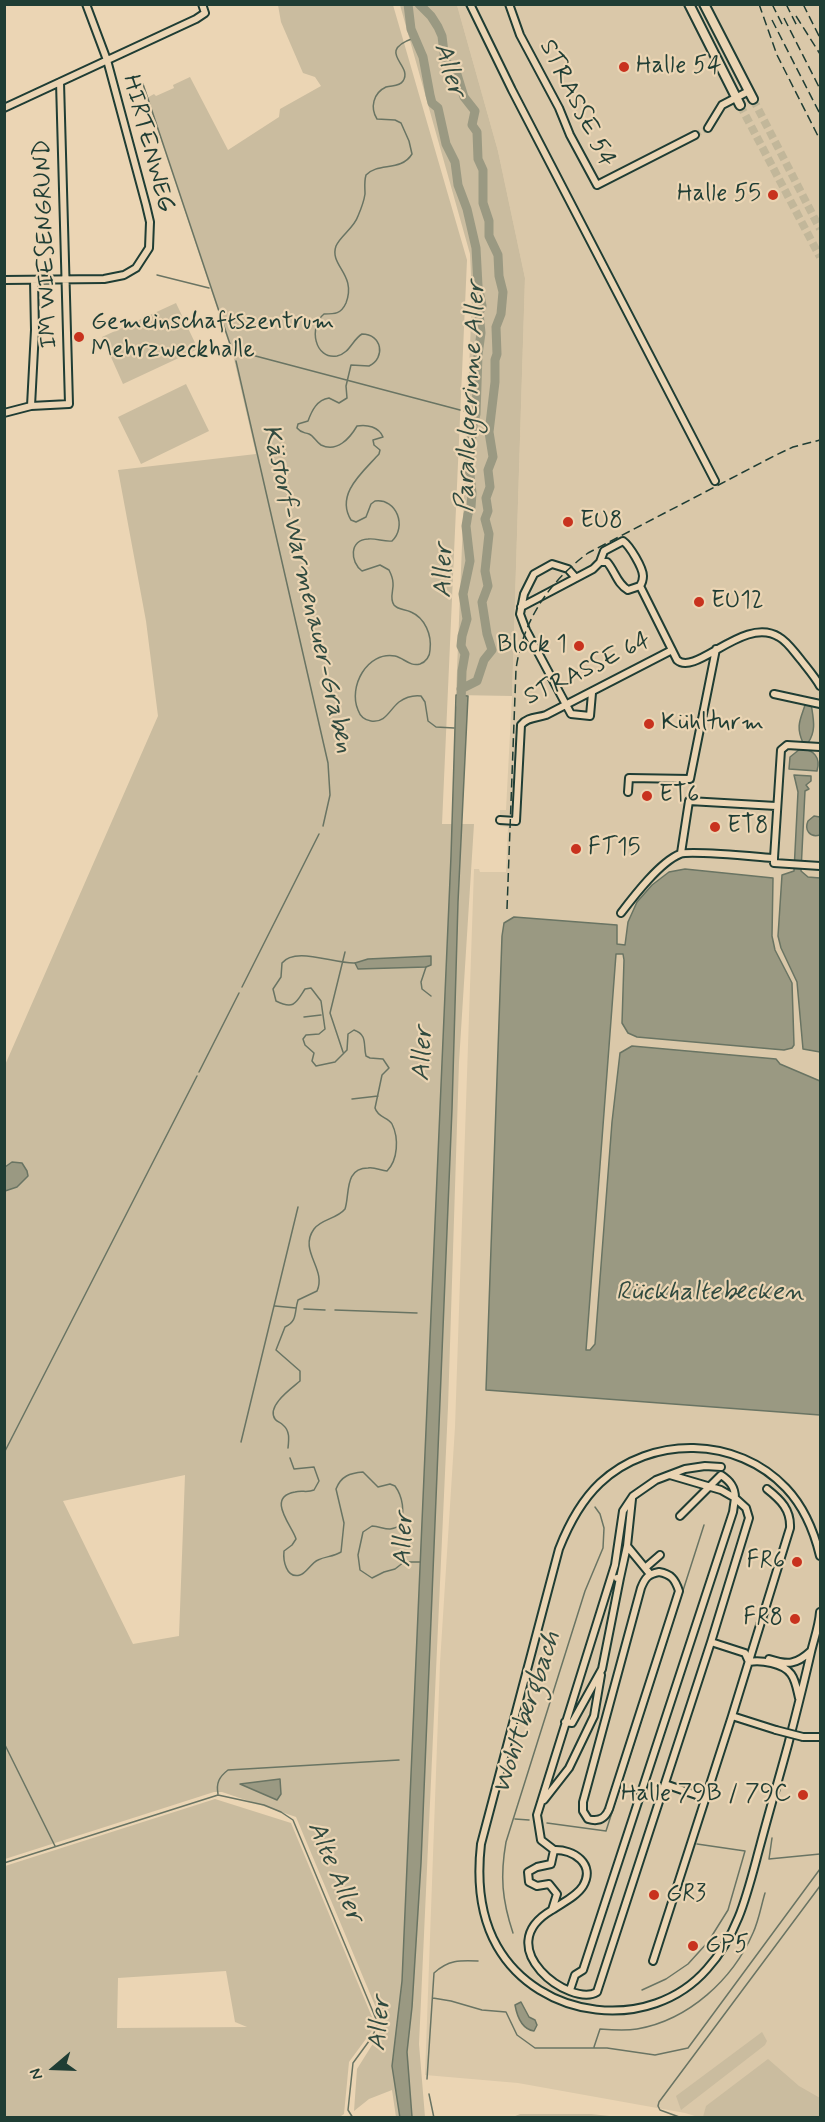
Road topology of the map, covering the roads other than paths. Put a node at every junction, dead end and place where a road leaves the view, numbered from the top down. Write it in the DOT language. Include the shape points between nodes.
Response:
graph roads {
  1 [pos="86,4"];
  2 [pos="202,4"];
  3 [pos="470,4"];
  4 [pos="509,4"];
  5 [pos="688,4"];
  6 [pos="704,4"];
  7 [pos="106,60"];
  8 [pos="60,82"];
  9 [pos="751,95"];
  10 [pos="738,101"];
  11 [pos="4,108"];
  12 [pos="708,128"];
  13 [pos="695,135"];
  14 [pos="66,279"];
  15 [pos="4,280"];
  16 [pos="34,280"];
  17 [pos="32,406"];
  18 [pos="4,413"];
  19 [pos="715,481"];
  20 [pos="600,562"];
  21 [pos="576,578"];
  22 [pos="640,586"];
  23 [pos="521,607"];
  24 [pos="672,650"];
  25 [pos="716,650"];
  26 [pos="820,686"];
  27 [pos="592,693"];
  28 [pos="774,694"];
  29 [pos="820,704"];
  30 [pos="567,705"];
  31 [pos="820,747"];
  32 [pos="628,792"];
  33 [pos="776,806"];
  34 [pos="500,820"];
  35 [pos="681,853"];
  36 [pos="774,858"];
  37 [pos="820,866"];
  38 [pos="621,913"];
  39 [pos="721,1467"];
  40 [pos="669,1475"];
  41 [pos="709,1486"];
  42 [pos="767,1489"];
  43 [pos="632,1498"];
  44 [pos="735,1498"];
  45 [pos="680,1516"];
  46 [pos="627,1546"];
  47 [pos="660,1555"];
  48 [pos="820,1556"];
  49 [pos="645,1568"];
  50 [pos="650,1574"];
  51 [pos="620,1578"];
  52 [pos="610,1581"];
  53 [pos="820,1612"];
  54 [pos="711,1642"];
  55 [pos="812,1650"];
  56 [pos="749,1662"];
  57 [pos="602,1669"];
  58 [pos="800,1700"];
  59 [pos="732,1716"];
  60 [pos="566,1722"];
  61 [pos="820,1737"];
  62 [pos="665,1784"];
  63 [pos="705,1798"];
  64 [pos="541,1804"];
  65 [pos="554,1850"];
  66 [pos="557,1894"];
  67 [pos="567,1900"];
  68 [pos="552,1910"];
  69 [pos="653,1961"];
  70 [pos="570,1990"];
  1 -- 7 [label="street, HIRTENWEG"];
  2 -- 7 [label="street" via="205,14"];
  3 -- 19 [label="street"];
  4 -- 13 [label="street, STRASSE 54" via="520,36 597,185"];
  5 -- 10 [label="street"];
  6 -- 9 [label="street"];
  7 -- 8 [label="street"];
  7 -- 14 [label="street, HIRTENWEG" via="150,222 149,248 136,268 124,275"];
  8 -- 11 [label="street"];
  8 -- 14 [label="street, IM WIESENGRUND"];
  9 -- 10 [label="street"];
  10 -- 12 [label="street" via="722,105"];
  14 -- 16 [label="street, HIRTENWEG"];
  14 -- 17 [label="street, IM WIESENGRUND" via="68,405"];
  15 -- 16 [label="street, HIRTENWEG"];
  16 -- 17 [label="street"];
  17 -- 18 [label="street"];
  20 -- 21 [label="street"];
  20 -- 22 [label="street" via="607,562 620,586 628,590"];
  20 -- 22 [label="street" via="604,551 623,542 629,545 644,578"];
  21 -- 23 [label="street"];
  21 -- 23 [label="street" via="568,569 552,564 534,574"];
  22 -- 24 [label="street"];
  23 -- 30 [label="street" via="526,630"];
  24 -- 25 [label="street" via="684,664"];
  24 -- 27 [label="street, STRASSE 64"];
  25 -- 26 [label="street" via="752,632 775,635 787,643"];
  25 -- 32 [label="street" via="690,779 629,778"];
  27 -- 30 [label="street, STRASSE 64"];
  27 -- 30 [label="street" via="591,716 571,714"];
  28 -- 29 [label="street"];
  30 -- 34 [label="street, STRASSE 64" via="521,725 516,820"];
  31 -- 33 [label="street" via="786,745 781,750"];
  33 -- 35 [label="street" via="689,801"];
  33 -- 36 [label="street"];
  35 -- 36 [label="street"];
  35 -- 38 [label="street" via="658,871"];
  36 -- 37 [label="street" via="774,863"];
  39 -- 40 [label="street" via="685,1469"];
  40 -- 41 [label="street"];
  40 -- 43 [label="street"];
  41 -- 44 [label="street"];
  41 -- 44 [label="street" via="721,1475 729,1480"];
  41 -- 45 [label="street"];
  42 -- 56 [label="street" via="789,1514 790,1528"];
  43 -- 46 [label="street"];
  43 -- 52 [label="street" via="623,1510"];
  44 -- 54 [label="street" via="746,1508 749,1518"];
  44 -- 70 [label="street" via="583,1970 575,1975"];
  46 -- 49 [label="street"];
  46 -- 51 [label="street"];
  47 -- 49 [label="street"];
  48 -- 58 [label="street" via="808,1519 786,1488 754,1464 720,1451 699,1447 647,1455 614,1471 590,1494 559,1549 481,1844 481,1902 492,1936 510,1965 551,1997 591,2010 613,2011 661,2001 706,1971 730,1938 745,1904"];
  49 -- 50 [label="street"];
  50 -- 50 [label="street" via="641,1588 583,1802 588,1819 595,1821 602,1819 609,1809 679,1591 668,1573"];
  51 -- 52 [label="street"];
  51 -- 57 [label="street"];
  52 -- 60 [label="street"];
  53 -- 55 [label="street"];
  54 -- 56 [label="street" via="745,1653"];
  54 -- 62 [label="street"];
  55 -- 56 [label="street" via="801,1660 784,1664 761,1657"];
  55 -- 58 [label="street"];
  56 -- 58 [label="street" via="762,1660 787,1670"];
  56 -- 59 [label="street"];
  57 -- 60 [label="street" via="572,1723"];
  57 -- 64 [label="street" via="594,1716 569,1768"];
  59 -- 61 [label="street, bridge" via="803,1737"];
  59 -- 63 [label="street"];
  60 -- 64 [label="street"];
  62 -- 63 [label="street"];
  62 -- 70 [label="street" via="597,1992 583,1995"];
  63 -- 69 [label="street"];
  64 -- 65 [label="street" via="537,1815 541,1840"];
  65 -- 66 [label="street" via="551,1864 528,1872 529,1882 537,1886 549,1884"];
  65 -- 67 [label="street" via="572,1852 585,1863 583,1886"];
  66 -- 67 [label="street"];
  66 -- 68 [label="street"];
  67 -- 68 [label="street"];
  68 -- 70 [label="street" via="532,1929 529,1955 540,1972"];
}
